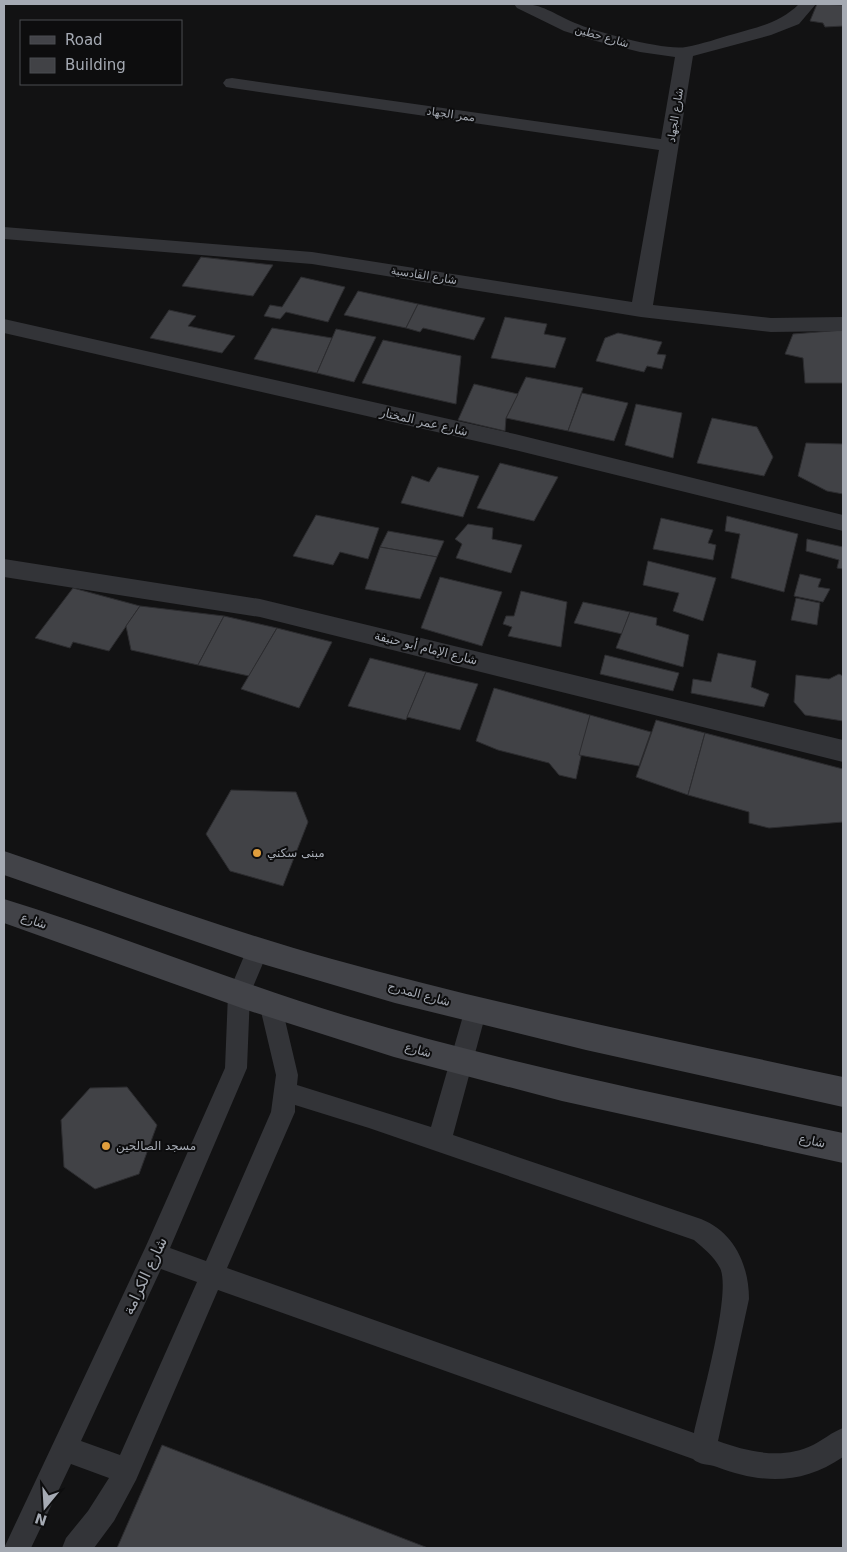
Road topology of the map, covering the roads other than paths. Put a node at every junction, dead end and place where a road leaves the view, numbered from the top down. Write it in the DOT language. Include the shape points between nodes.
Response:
graph roads {
  1 [pos="523,4"];
  2 [pos="808,4"];
  3 [pos="685,53"];
  4 [pos="232,83"];
  5 [pos="670,146"];
  6 [pos="4,233"];
  7 [pos="641,310"];
  8 [pos="843,324"];
  9 [pos="4,326"];
  10 [pos="843,523"];
  11 [pos="4,568"];
  12 [pos="843,751"];
  13 [pos="4,863"];
  14 [pos="4,911"];
  15 [pos="258,949"];
  16 [pos="239,994"];
  17 [pos="270,1003"];
  18 [pos="476,1009"];
  19 [pos="462,1062"];
  20 [pos="287,1092"];
  21 [pos="843,1092"];
  22 [pos="439,1142"];
  23 [pos="843,1148"];
  24 [pos="155,1255"];
  25 [pos="213,1276"];
  26 [pos="843,1441"];
  27 [pos="64,1448"];
  28 [pos="703,1451"];
  29 [pos="127,1471"];
  30 [pos="17,1548"];
  31 [pos="76,1548"];
  1 -- 3 [label="street, شارع حطين" via="602,37 640,47"];
  2 -- 3 [label="street" via="793,20"];
  3 -- 5 [label="street, شارع الجهاد"];
  4 -- 5 [label="street, ممر الجهاد"];
  5 -- 7 [label="street, شارع الجهاد"];
  6 -- 7 [label="street, شارع القادسية" via="312,258"];
  7 -- 8 [label="street, شارع القادسية" via="771,325"];
  9 -- 10 [label="street, شارع عمر المختار" via="516,442"];
  11 -- 12 [label="street, شارع الإمام أبو حنيفة" via="260,608"];
  13 -- 15 [label="main road, شارع المدرج"];
  14 -- 16 [label="main road, شارع"];
  15 -- 16 [label="lane"];
  15 -- 18 [label="main road, شارع المدرج"];
  16 -- 17 [label="main road, شارع"];
  16 -- 24 [label="lane, شارع الكرامة" via="236,1068"];
  17 -- 19 [label="main road, شارع"];
  17 -- 20 [label="lane" via="285,1058"];
  18 -- 19 [label="lane"];
  18 -- 21 [label="main road, شارع المدرج"];
  19 -- 22 [label="lane"];
  19 -- 23 [label="main road, شارع"];
  20 -- 22 [label="lane"];
  20 -- 25 [label="lane" via="284,1112"];
  22 -- 28 [label="lane" via="701,1231 726,1253 737,1283 736,1299"];
  24 -- 25 [label="lane"];
  24 -- 27 [label="lane, شارع الكرامة"];
  25 -- 28 [label="lane"];
  25 -- 29 [label="lane"];
  26 -- 28 [label="lane" via="819,1457 796,1465 771,1468"];
  27 -- 29 [label="lane"];
  27 -- 30 [label="lane, شارع الكرامة"];
  29 -- 31 [label="lane" via="91,1532"];
}
